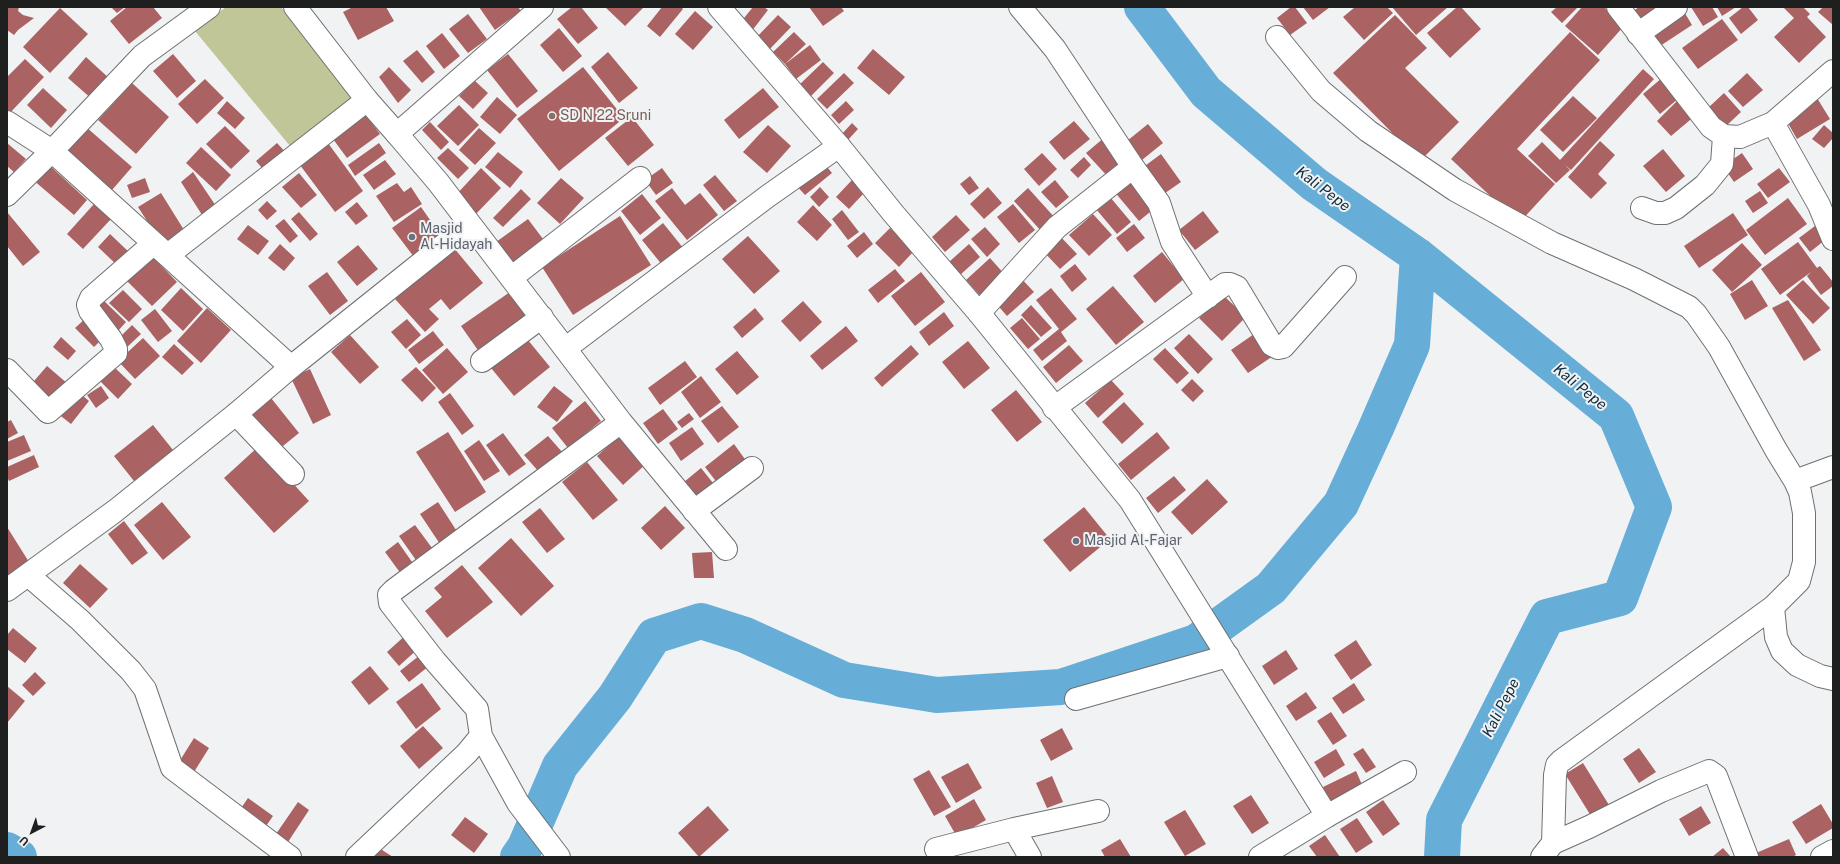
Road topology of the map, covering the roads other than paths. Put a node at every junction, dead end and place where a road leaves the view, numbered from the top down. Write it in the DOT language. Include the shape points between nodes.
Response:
graph roads {
  1 [pos="209,7"];
  2 [pos="295,7"];
  3 [pos="719,7"];
  4 [pos="1020,7"];
  5 [pos="1618,7"];
  6 [pos="1676,7"];
  7 [pos="534,10"];
  8 [pos="1638,34"];
  9 [pos="1277,37"];
  10 [pos="1833,71"];
  11 [pos="368,100"];
  12 [pos="7,122"];
  13 [pos="1773,123"];
  14 [pos="397,134"];
  15 [pos="1724,136"];
  16 [pos="839,146"];
  17 [pos="52,151"];
  18 [pos="1133,168"];
  19 [pos="640,178"];
  20 [pos="7,196"];
  21 [pos="1642,208"];
  22 [pos="470,224"];
  23 [pos="1831,225"];
  24 [pos="161,249"];
  25 [pos="1345,277"];
  26 [pos="511,278"];
  27 [pos="1208,297"];
  28 [pos="979,313"];
  29 [pos="542,318"];
  30 [pos="566,348"];
  31 [pos="482,361"];
  32 [pos="291,367"];
  33 [pos="7,370"];
  34 [pos="1054,408"];
  35 [pos="236,414"];
  36 [pos="621,422"];
  37 [pos="1833,467"];
  38 [pos="752,468"];
  39 [pos="293,474"];
  40 [pos="1795,481"];
  41 [pos="694,511"];
  42 [pos="726,549"];
  43 [pos="28,575"];
  44 [pos="7,590"];
  45 [pos="1768,610"];
  46 [pos="1226,654"];
  47 [pos="1833,680"];
  48 [pos="1076,699"];
  49 [pos="481,736"];
  50 [pos="1405,772"];
  51 [pos="1098,811"];
  52 [pos="1327,816"];
  53 [pos="1014,829"];
  54 [pos="936,849"];
  55 [pos="1547,850"];
  56 [pos="1833,851"];
  57 [pos="290,857"];
  58 [pos="357,857"];
  59 [pos="558,857"];
  60 [pos="1030,857"];
  61 [pos="1260,857"];
  62 [pos="1747,857"];
  63 [pos="1822,857"];
  1 -- 17 [label="street" via="142,56"];
  2 -- 11 [label="street"];
  3 -- 16 [label="street"];
  4 -- 18 [label="street" via="1055,49"];
  5 -- 8 [label="street"];
  6 -- 8 [label="street"];
  7 -- 14 [label="street"];
  8 -- 15 [label="street" via="1711,127"];
  9 -- 40 [label="street" via="1320,91 1368,131 1454,190 1552,242 1689,307 1719,347"];
  10 -- 13 [label="street"];
  11 -- 14 [label="street"];
  11 -- 24 [label="street"];
  12 -- 17 [label="street"];
  13 -- 15 [label="street" via="1740,136"];
  13 -- 23 [label="street"];
  14 -- 22 [label="street"];
  15 -- 21 [label="street" via="1722,164 1705,185 1676,208 1665,213"];
  16 -- 28 [label="street"];
  16 -- 30 [label="street" via="768,196"];
  17 -- 20 [label="street"];
  17 -- 24 [label="street"];
  18 -- 27 [label="street" via="1159,202 1172,242"];
  18 -- 28 [label="street" via="1057,227"];
  19 -- 26 [label="street"];
  22 -- 26 [label="street"];
  22 -- 32 [label="street"];
  24 -- 32 [label="street"];
  24 -- 33 [label="street" via="90,298 90,311 111,339 116,353 48,412"];
  25 -- 27 [label="street" via="1283,347 1278,348 1272,346 1237,287 1225,284"];
  26 -- 29 [label="street"];
  27 -- 34 [label="street"];
  28 -- 34 [label="street"];
  29 -- 30 [label="street"];
  29 -- 31 [label="street"];
  30 -- 36 [label="street"];
  32 -- 35 [label="street"];
  34 -- 46 [label="street" via="1130,500"];
  35 -- 39 [label="street"];
  35 -- 43 [label="street" via="115,511"];
  36 -- 41 [label="street"];
  36 -- 49 [label="street" via="389,595 390,603 477,709"];
  37 -- 40 [label="street"];
  38 -- 41 [label="street"];
  40 -- 45 [label="street" via="1804,513 1804,562 1799,581"];
  41 -- 42 [label="street"];
  43 -- 44 [label="street"];
  43 -- 57 [label="street" via="80,620 131,671 145,689 172,768"];
  45 -- 47 [label="street" via="1782,651 1797,665"];
  45 -- 55 [label="street" via="1557,765"];
  46 -- 48 [label="street"];
  46 -- 52 [label="street"];
  49 -- 58 [label="street" via="468,753"];
  49 -- 59 [label="street" via="518,802"];
  50 -- 52 [label="street"];
  51 -- 53 [label="street"];
  52 -- 61 [label="street"];
  53 -- 54 [label="street"];
  53 -- 60 [label="street"];
  55 -- 62 [label="street" via="1668,788 1709,771 1716,776"];
  56 -- 63 [label="street"];
}
